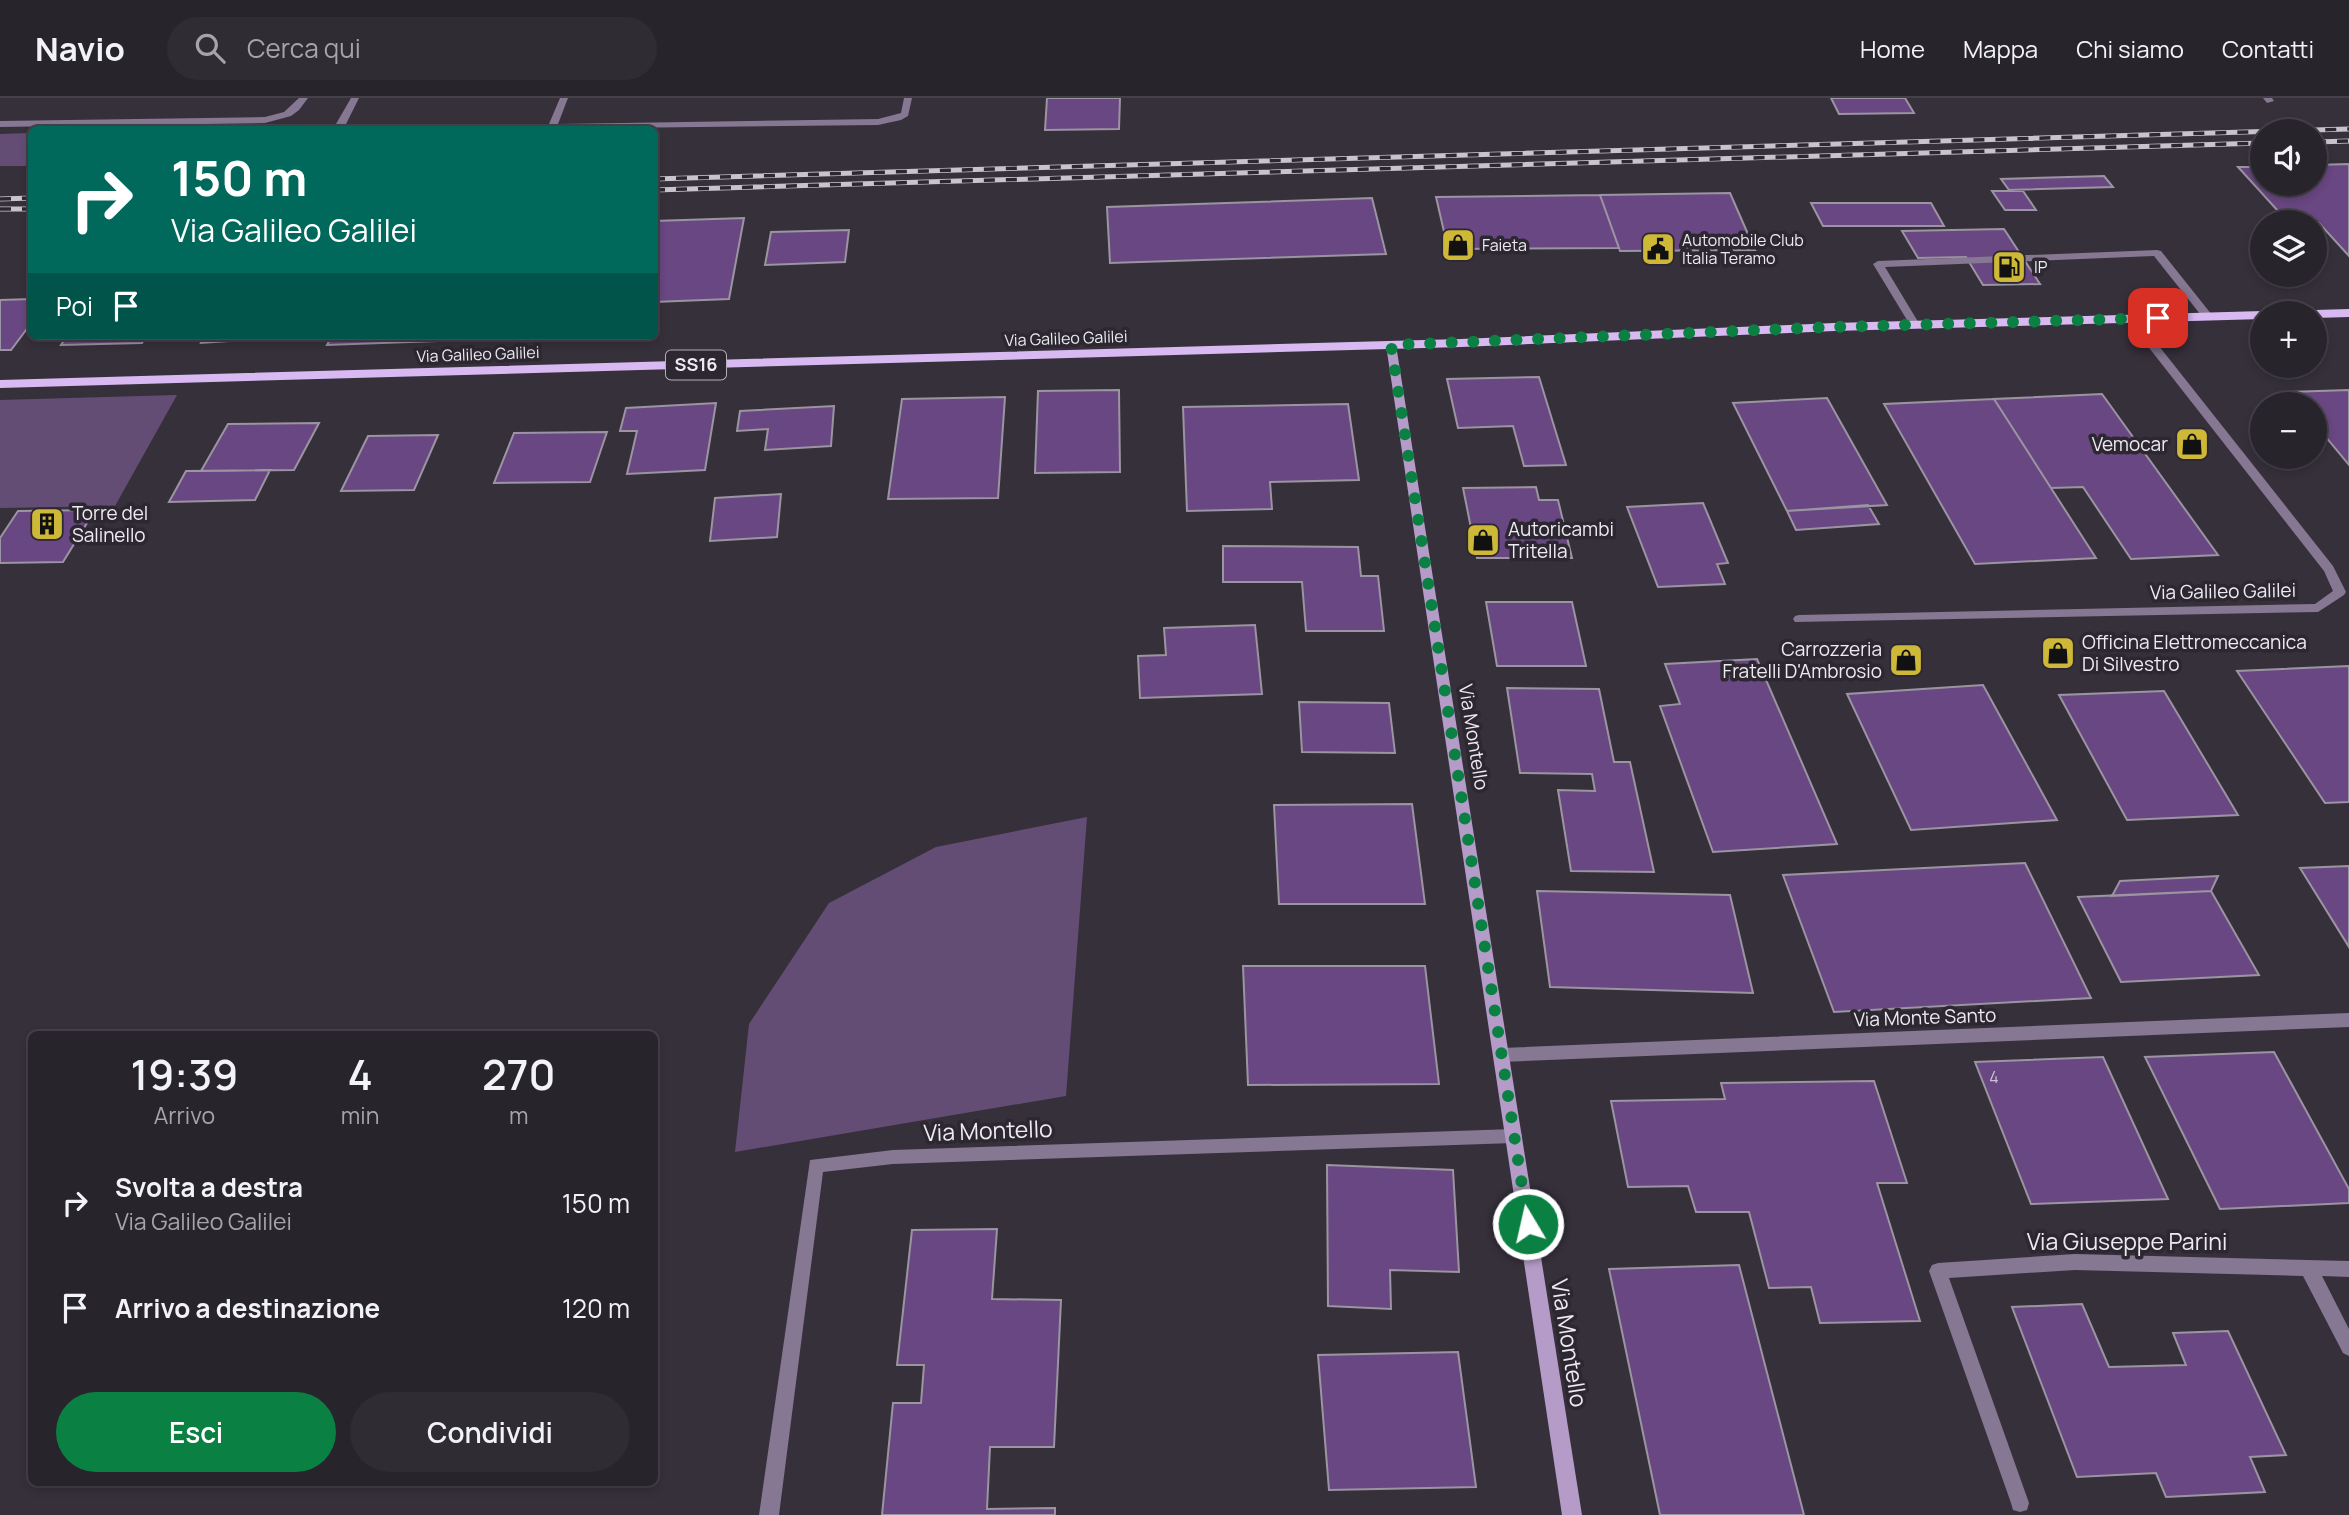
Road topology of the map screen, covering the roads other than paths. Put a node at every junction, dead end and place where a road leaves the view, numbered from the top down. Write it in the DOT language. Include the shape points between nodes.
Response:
graph roads {
  1 [pos="304,98"];
  2 [pos="355,98"];
  3 [pos="564,98"];
  4 [pos="908,98"];
  5 [pos="0,124"];
  6 [pos="343,126"];
  7 [pos="551,126"];
  8 [pos="616,126"];
  9 [pos="2349,313"];
  10 [pos="2327,314"];
  11 [pos="2250,315"];
  12 [pos="2208,317"];
  13 [pos="2132,319"];
  14 [pos="1915,325"];
  15 [pos="1391,345"];
  16 [pos="0,384"];
  17 [pos="1799,619"];
  18 [pos="2349,1020"];
  19 [pos="1502,1055"];
  20 [pos="1514,1136"];
  21 [pos="2349,1269"];
  22 [pos="2309,1270"];
  23 [pos="2349,1347"];
  24 [pos="2020,1503"];
  25 [pos="769,1515"];
  26 [pos="1572,1515"];
  1 -- 5 [label="street" via="283,117 265,120"];
  2 -- 6 [label="street"];
  3 -- 7 [label="street"];
  4 -- 8 [label="street" via="905,114 878,122"];
  9 -- 10 [label="main road"];
  11 -- 12 [label="main road, Via Galileo Galilei / SS16"];
  12 -- 13 [label="main road, Via Galileo Galilei / SS16"];
  12 -- 14 [label="street" via="2157,253 1878,264"];
  13 -- 14 [label="main road, Via Galileo Galilei / SS16"];
  13 -- 17 [label="street, Via Galileo Galilei" via="2329,569 2340,592 2318,608"];
  14 -- 15 [label="main road, Via Galileo Galilei / SS16"];
  15 -- 16 [label="main road, Via Galileo Galilei / SS16"];
  15 -- 19 [label="main road, Via Montello"];
  18 -- 19 [label="street, Via Monte Santo"];
  19 -- 20 [label="main road, Via Montello"];
  20 -- 25 [label="street, Via Montello" via="893,1157 816,1165"];
  20 -- 26 [label="main road, Via Montello"];
  21 -- 22 [label="street, Via Giuseppe Parini"];
  22 -- 23 [label="street"];
  22 -- 24 [label="street, Via Giuseppe Parini" via="2075,1262 1938,1271"];
}
